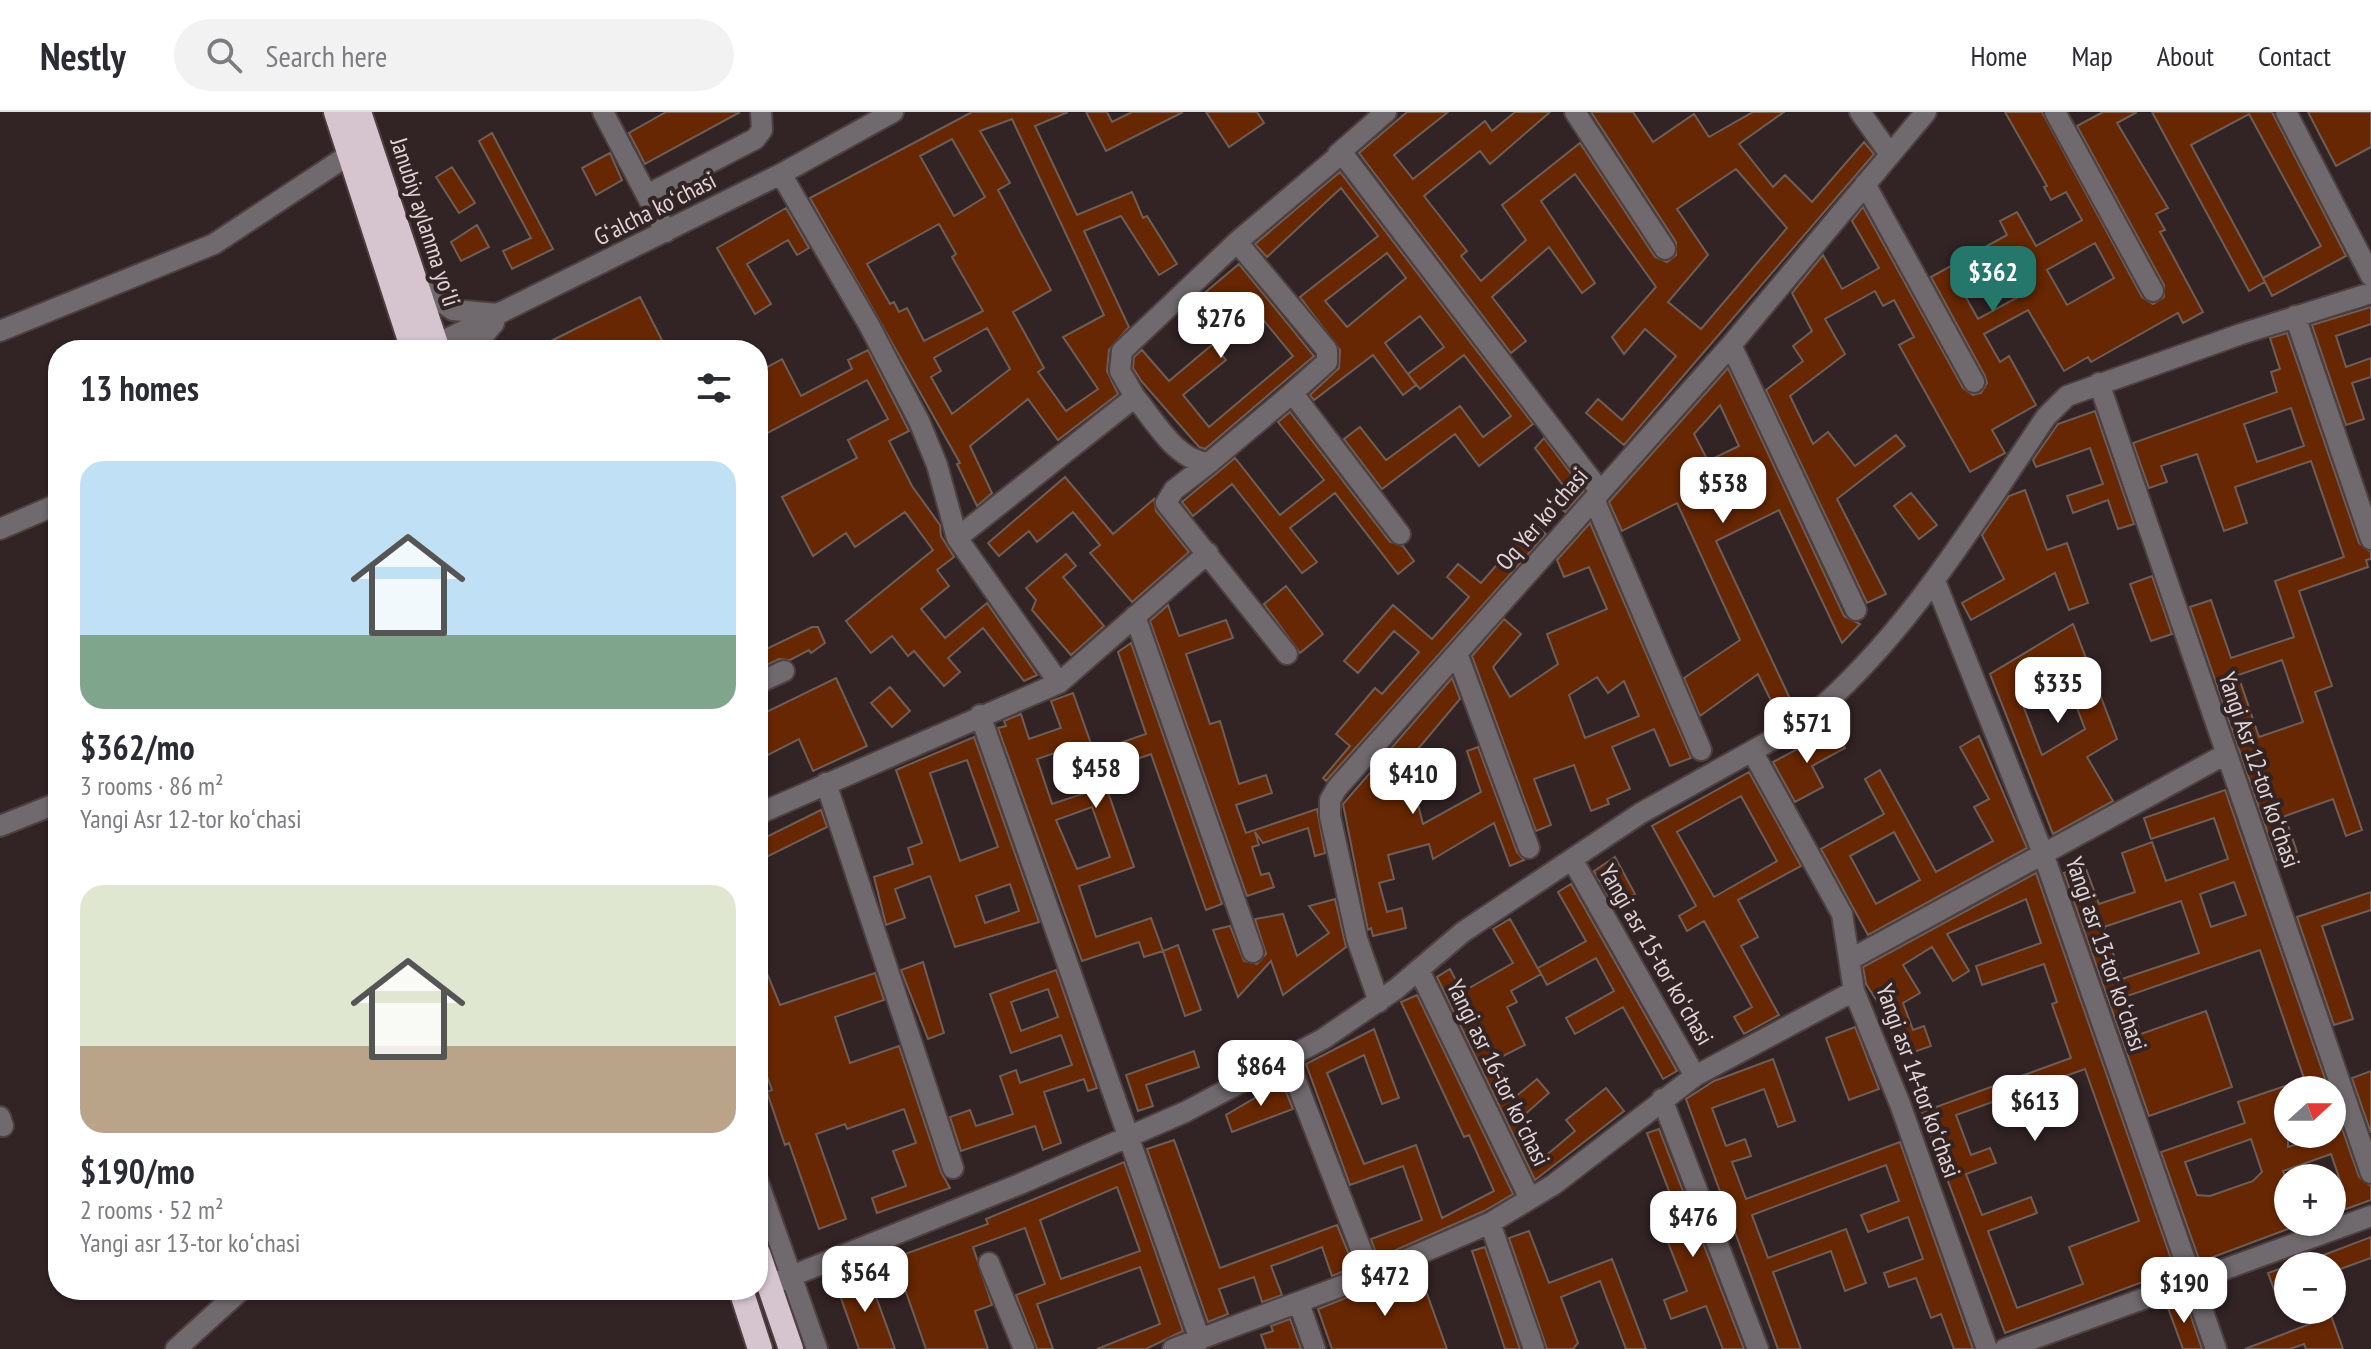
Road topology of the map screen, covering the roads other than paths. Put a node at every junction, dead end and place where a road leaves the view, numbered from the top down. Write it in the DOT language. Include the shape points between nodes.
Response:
graph roads {
  1 [pos="336,112"];
  2 [pos="359,112"];
  3 [pos="603,112"];
  4 [pos="761,112"];
  5 [pos="1386,112"];
  6 [pos="1575,112"];
  7 [pos="1860,112"];
  8 [pos="1926,112"];
  9 [pos="2055,112"];
  10 [pos="2286,112"];
  11 [pos="885,114"];
  12 [pos="1889,153"];
  13 [pos="350,154"];
  14 [pos="1338,154"];
  15 [pos="781,174"];
  16 [pos="1865,184"];
  17 [pos="647,195"];
  18 [pos="666,232"];
  19 [pos="1237,242"];
  20 [pos="2365,245"];
  21 [pos="1665,249"];
  22 [pos="2371,276"];
  23 [pos="415,284"];
  24 [pos="2153,291"];
  25 [pos="2371,293"];
  26 [pos="502,314"];
  27 [pos="2295,316"];
  28 [pos="0,331"];
  29 [pos="424,340"];
  30 [pos="426,340"];
  31 [pos="447,340"];
  32 [pos="480,340"];
  33 [pos="1731,345"];
  34 [pos="1974,382"];
  35 [pos="2099,383"];
  36 [pos="1290,395"];
  37 [pos="1135,397"];
  38 [pos="1209,463"];
  39 [pos="1597,495"];
  40 [pos="48,508"];
  41 [pos="0,529"];
  42 [pos="1400,534"];
  43 [pos="957,538"];
  44 [pos="2371,539"];
  45 [pos="1208,553"];
  46 [pos="1935,581"];
  47 [pos="1856,610"];
  48 [pos="1135,616"];
  49 [pos="1287,654"];
  50 [pos="1458,656"];
  51 [pos="784,671"];
  52 [pos="768,678"];
  53 [pos="1059,683"];
  54 [pos="980,715"];
  55 [pos="1701,750"];
  56 [pos="1752,751"];
  57 [pos="2226,754"];
  58 [pos="826,783"];
  59 [pos="768,806"];
  60 [pos="48,807"];
  61 [pos="0,826"];
  62 [pos="1529,848"];
  63 [pos="2044,856"];
  64 [pos="1572,859"];
  65 [pos="1253,952"];
  66 [pos="1851,959"];
  67 [pos="1419,970"];
  68 [pos="1854,991"];
  69 [pos="1379,1002"];
  70 [pos="1287,1058"];
  71 [pos="1695,1076"];
  72 [pos="1662,1099"];
  73 [pos="1128,1137"];
  74 [pos="953,1168"];
  75 [pos="2371,1173"];
  76 [pos="1530,1199"];
  77 [pos="2371,1216"];
  78 [pos="1490,1223"];
  79 [pos="768,1227"];
  80 [pos="989,1263"];
  81 [pos="768,1265"];
  82 [pos="1371,1275"];
  83 [pos="780,1280"];
  84 [pos="2192,1280"];
  85 [pos="230,1300"];
  86 [pos="744,1300"];
  87 [pos="1299,1303"];
  88 [pos="1200,1340"];
  89 [pos="176,1349"];
  90 [pos="760,1349"];
  91 [pos="791,1349"];
  92 [pos="817,1349"];
  93 [pos="1024,1349"];
  94 [pos="1173,1349"];
  95 [pos="1315,1349"];
  96 [pos="1534,1349"];
  97 [pos="1758,1349"];
  98 [pos="1987,1349"];
  99 [pos="2005,1349"];
  100 [pos="2216,1349"];
  1 -- 13 [label="highway"];
  2 -- 23 [label="highway, Janubiy aylanma yoʻli"];
  3 -- 17 [label="street"];
  4 -- 17 [label="street" via="764,124 755,139"];
  5 -- 14 [label="street"];
  6 -- 21 [label="street"];
  7 -- 12 [label="street"];
  8 -- 12 [label="street, Oq Yer koʻchasi"];
  9 -- 24 [label="street"];
  10 -- 20 [label="street"];
  11 -- 15 [label="street, Gʻalcha koʻchasi"];
  12 -- 16 [label="street, Oq Yer koʻchasi"];
  13 -- 28 [label="street" via="214,244"];
  13 -- 29 [label="highway"];
  14 -- 19 [label="street"];
  14 -- 39 [label="street" via="1347,158"];
  15 -- 18 [label="street, Gʻalcha koʻchasi"];
  15 -- 43 [label="street" via="919,421"];
  16 -- 33 [label="street, Oq Yer koʻchasi"];
  16 -- 34 [label="street"];
  17 -- 18 [label="street"];
  18 -- 26 [label="street, Gʻalcha koʻchasi"];
  19 -- 36 [label="street" via="1327,350 1327,362"];
  19 -- 37 [label="street" via="1122,351 1120,371"];
  20 -- 22 [label="street"];
  23 -- 26 [label="street" via="453,310"];
  23 -- 30 [label="highway, Janubiy aylanma yoʻli"];
  25 -- 27 [label="street"];
  26 -- 31 [label="street, Gʻalcha koʻchasi"];
  26 -- 32 [label="street"];
  27 -- 35 [label="street"];
  27 -- 44 [label="street"];
  33 -- 39 [label="street, Oq Yer koʻchasi"];
  33 -- 47 [label="street"];
  35 -- 46 [label="street" via="2055,405"];
  35 -- 57 [label="street, Yangi Asr 12-tor koʻchasi"];
  36 -- 38 [label="street"];
  36 -- 42 [label="street"];
  37 -- 38 [label="street" via="1183,455"];
  37 -- 43 [label="street"];
  38 -- 45 [label="street" via="1166,498"];
  39 -- 50 [label="street, Oq Yer koʻchasi"];
  39 -- 55 [label="street"];
  40 -- 41 [label="street"];
  43 -- 53 [label="street"];
  45 -- 48 [label="street"];
  45 -- 49 [label="street"];
  46 -- 56 [label="street" via="1827,703"];
  46 -- 63 [label="street, Yangi asr 13-tor koʻchasi"];
  48 -- 53 [label="street"];
  48 -- 65 [label="street"];
  50 -- 62 [label="street"];
  50 -- 69 [label="street, Oq Yer koʻchasi" via="1330,800 1357,939"];
  51 -- 52 [label="street"];
  53 -- 54 [label="street"];
  54 -- 58 [label="street"];
  54 -- 73 [label="street"];
  56 -- 64 [label="street"];
  56 -- 66 [label="street, Yangi asr 14-tor koʻchasi" via="1842,914"];
  57 -- 63 [label="street"];
  57 -- 75 [label="street, Yangi Asr 12-tor koʻchasi"];
  58 -- 59 [label="street"];
  58 -- 74 [label="street"];
  60 -- 61 [label="street"];
  63 -- 66 [label="street"];
  63 -- 84 [label="street, Yangi asr 13-tor koʻchasi"];
  64 -- 67 [label="street" via="1463,932"];
  64 -- 71 [label="street, Yangi asr 15-tor koʻchasi"];
  66 -- 68 [label="street, Yangi asr 14-tor koʻchasi"];
  67 -- 69 [label="street"];
  67 -- 76 [label="street, Yangi asr 16-tor koʻchasi"];
  68 -- 71 [label="street"];
  68 -- 98 [label="street, Yangi asr 14-tor koʻchasi"];
  69 -- 70 [label="street"];
  70 -- 73 [label="street"];
  70 -- 82 [label="street"];
  71 -- 72 [label="street"];
  72 -- 76 [label="street"];
  72 -- 97 [label="street"];
  73 -- 83 [label="street"];
  73 -- 88 [label="street"];
  76 -- 78 [label="street"];
  77 -- 84 [label="street"];
  78 -- 82 [label="street"];
  78 -- 96 [label="street"];
  79 -- 83 [label="street"];
  80 -- 93 [label="street"];
  81 -- 83 [label="highway"];
  82 -- 87 [label="street"];
  83 -- 91 [label="highway"];
  83 -- 92 [label="street"];
  84 -- 99 [label="street"];
  84 -- 100 [label="street, Yangi asr 13-tor koʻchasi"];
  85 -- 89 [label="street"];
  86 -- 90 [label="highway"];
  87 -- 88 [label="street"];
  87 -- 95 [label="street"];
  88 -- 94 [label="street"];
}
